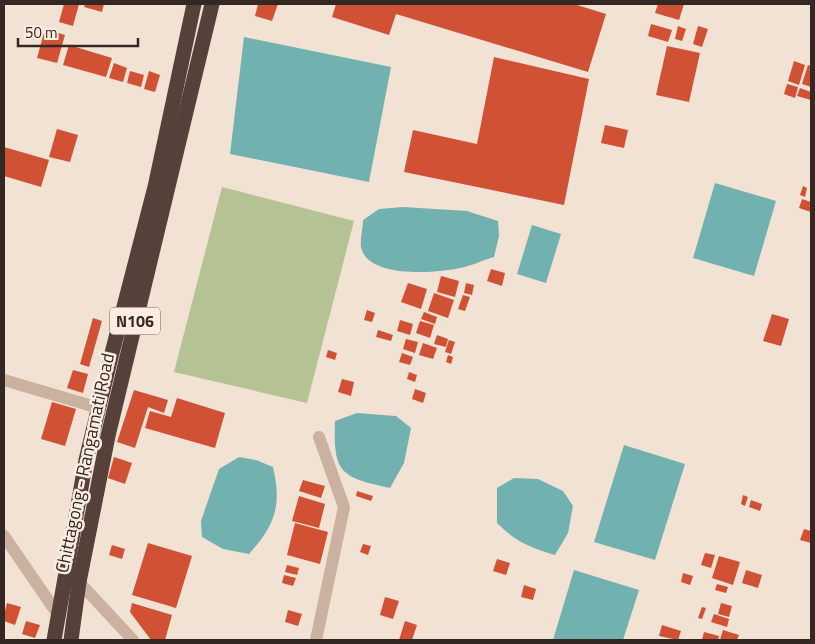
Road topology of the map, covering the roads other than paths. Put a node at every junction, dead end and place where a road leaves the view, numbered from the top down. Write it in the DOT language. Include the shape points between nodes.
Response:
graph roads {
  1 [pos="194,4"];
  2 [pos="212,4"];
  3 [pos="4,380"];
  4 [pos="98,408"];
  5 [pos="320,437"];
  6 [pos="4,536"];
  7 [pos="79,582"];
  8 [pos="59,616"];
  9 [pos="54,640"];
  10 [pos="71,640"];
  11 [pos="133,640"];
  12 [pos="316,640"];
  1 -- 4 [label="highway, Chittagong - Rangamati Road / N106" via="155,187"];
  2 -- 7 [label="highway, Chittagong - Rangamati Road / N106" via="108,436"];
  3 -- 4 [label="street"];
  4 -- 8 [label="highway, Chittagong - Rangamati Road / N106"];
  5 -- 12 [label="street" via="344,507"];
  6 -- 8 [label="street"];
  7 -- 10 [label="highway, Chittagong - Rangamati Road / N106"];
  7 -- 11 [label="street"];
  8 -- 9 [label="highway, Chittagong - Rangamati Road / N106"];
}
